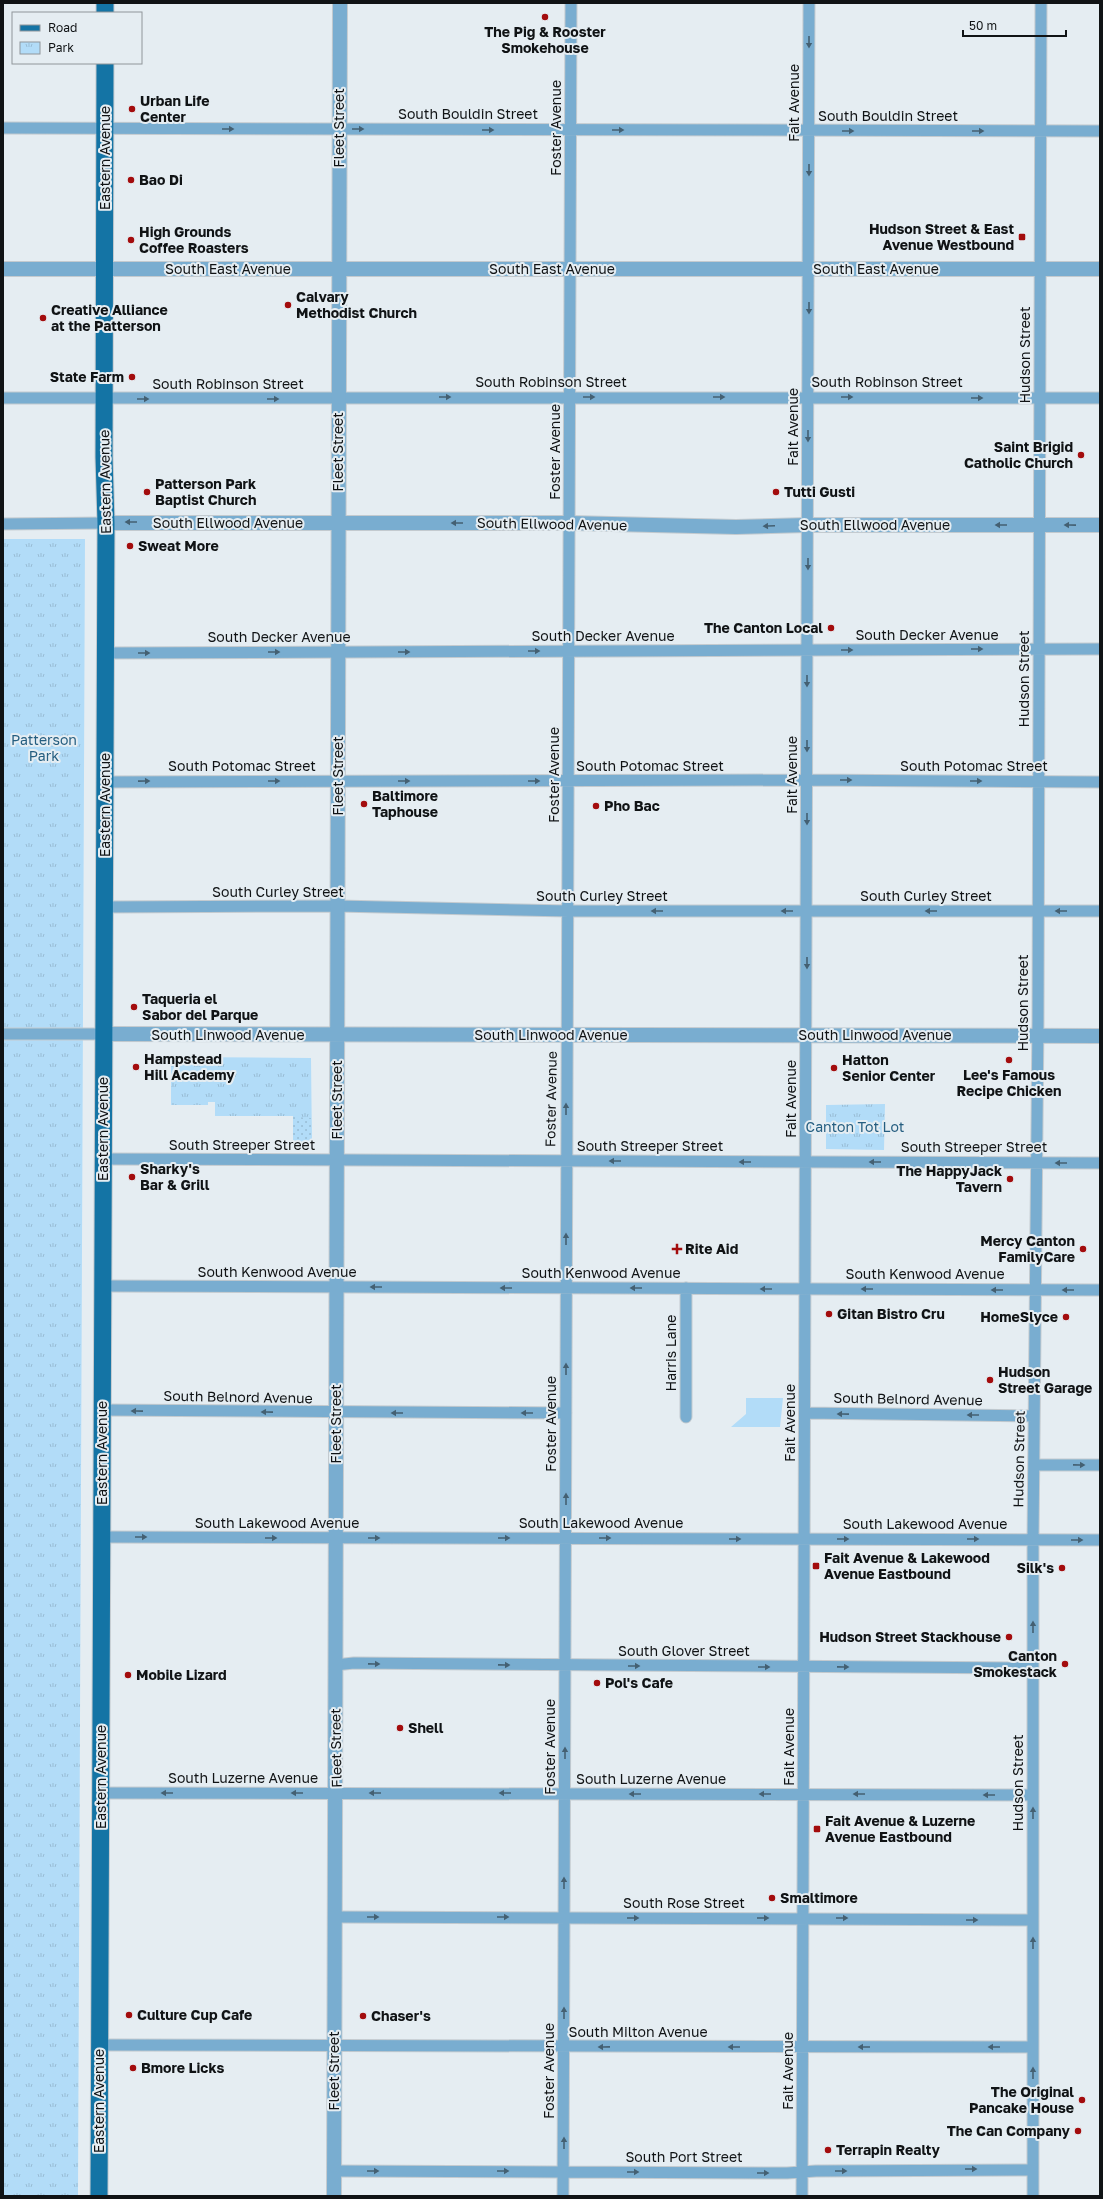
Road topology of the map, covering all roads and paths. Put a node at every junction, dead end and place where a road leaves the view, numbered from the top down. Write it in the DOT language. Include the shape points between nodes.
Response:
graph roads {
  1 [pos="340,3"];
  2 [pos="571,3"];
  3 [pos="809,3"];
  4 [pos="1041,3"];
  5 [pos="105,64"];
  6 [pos="3,128"];
  7 [pos="104,129"];
  8 [pos="339,129"];
  9 [pos="571,130"];
  10 [pos="809,131"];
  11 [pos="1041,131"];
  12 [pos="1100,131"];
  13 [pos="3,269"];
  14 [pos="104,269"];
  15 [pos="339,269"];
  16 [pos="571,269"];
  17 [pos="809,269"];
  18 [pos="1040,269"];
  19 [pos="1100,269"];
  20 [pos="570,397"];
  21 [pos="808,397"];
  22 [pos="3,398"];
  23 [pos="104,398"];
  24 [pos="1040,398"];
  25 [pos="1100,398"];
  26 [pos="338,399"];
  27 [pos="106,523"];
  28 [pos="338,523"];
  29 [pos="570,523"];
  30 [pos="3,524"];
  31 [pos="808,525"];
  32 [pos="1040,525"];
  33 [pos="1100,525"];
  34 [pos="1100,649"];
  35 [pos="808,650"];
  36 [pos="1039,650"];
  37 [pos="570,651"];
  38 [pos="338,652"];
  39 [pos="105,653"];
  40 [pos="807,780"];
  41 [pos="338,781"];
  42 [pos="569,781"];
  43 [pos="105,782"];
  44 [pos="1039,782"];
  45 [pos="1100,782"];
  46 [pos="337,906"];
  47 [pos="104,907"];
  48 [pos="569,911"];
  49 [pos="807,911"];
  50 [pos="1038,911"];
  51 [pos="1100,911"];
  52 [pos="3,1034"];
  53 [pos="104,1034"];
  54 [pos="567,1034"];
  55 [pos="806,1035"];
  56 [pos="337,1036"];
  57 [pos="1038,1036"];
  58 [pos="1100,1036"];
  59 [pos="103,1159"];
  60 [pos="337,1160"];
  61 [pos="566,1161"];
  62 [pos="806,1162"];
  63 [pos="1037,1163"];
  64 [pos="1100,1163"];
  65 [pos="103,1286"];
  66 [pos="336,1287"];
  67 [pos="566,1288"];
  68 [pos="686,1288"];
  69 [pos="805,1289"];
  70 [pos="1036,1290"];
  71 [pos="1100,1290"];
  72 [pos="102,1410"];
  73 [pos="336,1413"];
  74 [pos="566,1413"];
  75 [pos="805,1413"];
  76 [pos="1034,1416"];
  77 [pos="686,1417"];
  78 [pos="1034,1465"];
  79 [pos="1100,1465"];
  80 [pos="102,1537"];
  81 [pos="335,1538"];
  82 [pos="566,1538"];
  83 [pos="804,1539"];
  84 [pos="1033,1540"];
  85 [pos="1100,1540"];
  86 [pos="335,1665"];
  87 [pos="565,1666"];
  88 [pos="804,1667"];
  89 [pos="1033,1668"];
  90 [pos="101,1793"];
  91 [pos="336,1793"];
  92 [pos="565,1794"];
  93 [pos="804,1794"];
  94 [pos="1031,1795"];
  95 [pos="334,1917"];
  96 [pos="564,1917"];
  97 [pos="803,1918"];
  98 [pos="1033,1920"];
  99 [pos="100,2045"];
  100 [pos="334,2046"];
  101 [pos="564,2047"];
  102 [pos="803,2047"];
  103 [pos="1033,2047"];
  104 [pos="1033,2170"];
  105 [pos="334,2171"];
  106 [pos="563,2172"];
  107 [pos="802,2173"];
  108 [pos="99,2196"];
  109 [pos="334,2196"];
  110 [pos="563,2196"];
  111 [pos="802,2196"];
  112 [pos="1033,2196"];
  1 -- 8 [label="street, Fleet Street"];
  2 -- 9 [label="street, Foster Avenue"];
  3 -- 10 [label="street, Fait Avenue, one-way"];
  4 -- 11 [label="street, Hudson Street"];
  5 -- 7 [label="main road, Eastern Avenue"];
  6 -- 7 [label="street, South Bouldin Street"];
  7 -- 8 [label="street, South Bouldin Street, one-way"];
  7 -- 14 [label="main road, Eastern Avenue"];
  8 -- 9 [label="street, South Bouldin Street, one-way"];
  8 -- 15 [label="street, Fleet Street"];
  9 -- 10 [label="street, South Bouldin Street, one-way"];
  9 -- 16 [label="street, Foster Avenue"];
  10 -- 11 [label="street, South Bouldin Street, one-way"];
  10 -- 17 [label="street, Fait Avenue, one-way"];
  11 -- 12 [label="street, South Bouldin Street"];
  11 -- 18 [label="street, Hudson Street"];
  13 -- 14 [label="street, South East Avenue"];
  14 -- 15 [label="street, South East Avenue"];
  14 -- 23 [label="main road, Eastern Avenue"];
  15 -- 16 [label="street, South East Avenue"];
  15 -- 26 [label="street, Fleet Street"];
  16 -- 17 [label="street, South East Avenue"];
  16 -- 20 [label="street, Foster Avenue"];
  17 -- 18 [label="street, South East Avenue"];
  17 -- 21 [label="street, Fait Avenue, one-way"];
  18 -- 19 [label="street, South East Avenue"];
  18 -- 24 [label="street, Hudson Street"];
  20 -- 21 [label="street, South Robinson Street, one-way"];
  26 -- 20 [label="street, South Robinson Street, one-way"];
  20 -- 29 [label="street, Foster Avenue"];
  21 -- 24 [label="street, South Robinson Street, one-way"];
  21 -- 31 [label="street, Fait Avenue, one-way"];
  22 -- 23 [label="street, South Robinson Street"];
  23 -- 26 [label="street, South Robinson Street, one-way"];
  23 -- 27 [label="main road, Eastern Avenue"];
  24 -- 25 [label="street, South Robinson Street"];
  24 -- 32 [label="street, Hudson Street"];
  26 -- 28 [label="street, Fleet Street"];
  28 -- 27 [label="street, South Ellwood Avenue, one-way"];
  27 -- 30 [label="street, South Ellwood Avenue"];
  27 -- 39 [label="main road, Eastern Avenue"];
  29 -- 28 [label="street, South Ellwood Avenue, one-way"];
  28 -- 38 [label="street, Fleet Street"];
  31 -- 29 [label="street, South Ellwood Avenue, one-way" via="736,527"];
  29 -- 37 [label="street, Foster Avenue"];
  32 -- 31 [label="street, South Ellwood Avenue, one-way"];
  31 -- 35 [label="street, Fait Avenue, one-way"];
  33 -- 32 [label="street, South Ellwood Avenue, one-way"];
  32 -- 36 [label="street, Hudson Street"];
  34 -- 36 [label="street, South Decker Avenue"];
  35 -- 36 [label="street, South Decker Avenue, one-way"];
  35 -- 37 [label="street, South Decker Avenue"];
  35 -- 40 [label="street, Fait Avenue, one-way"];
  36 -- 44 [label="street, Hudson Street"];
  38 -- 37 [label="street, South Decker Avenue, one-way"];
  37 -- 42 [label="street, Foster Avenue"];
  39 -- 38 [label="street, South Decker Avenue, one-way"];
  38 -- 41 [label="street, Fleet Street"];
  39 -- 43 [label="main road, Eastern Avenue"];
  40 -- 42 [label="street, South Potomac Street"];
  40 -- 44 [label="street, South Potomac Street, one-way"];
  40 -- 49 [label="street, Fait Avenue, one-way"];
  41 -- 42 [label="street, South Potomac Street, one-way"];
  43 -- 41 [label="street, South Potomac Street, one-way"];
  41 -- 46 [label="street, Fleet Street"];
  42 -- 48 [label="street, Foster Avenue"];
  43 -- 47 [label="main road, Eastern Avenue"];
  44 -- 45 [label="street, South Potomac Street"];
  44 -- 50 [label="street, Hudson Street"];
  46 -- 47 [label="street, South Curley Street"];
  46 -- 48 [label="street, South Curley Street"];
  46 -- 56 [label="street, Fleet Street"];
  47 -- 53 [label="main road, Eastern Avenue"];
  49 -- 48 [label="street, South Curley Street, one-way"];
  48 -- 54 [label="street, Foster Avenue"];
  50 -- 49 [label="street, South Curley Street, one-way"];
  49 -- 55 [label="street, Fait Avenue, one-way"];
  51 -- 50 [label="street, South Curley Street, one-way"];
  50 -- 57 [label="street, Hudson Street"];
  52 -- 53 [label="street, South Linwood Avenue"];
  53 -- 56 [label="street, South Linwood Avenue"];
  53 -- 59 [label="main road, Eastern Avenue"];
  54 -- 55 [label="street, South Linwood Avenue"];
  54 -- 56 [label="street, South Linwood Avenue"];
  61 -- 54 [label="street, Foster Avenue, one-way"];
  55 -- 57 [label="street, South Linwood Avenue"];
  55 -- 62 [label="street, Fait Avenue"];
  56 -- 60 [label="street, Fleet Street"];
  57 -- 58 [label="street, South Linwood Avenue"];
  57 -- 63 [label="street, Hudson Street"];
  59 -- 60 [label="street, South Streeper Street"];
  59 -- 65 [label="main road, Eastern Avenue"];
  60 -- 61 [label="street, South Streeper Street"];
  60 -- 66 [label="street, Fleet Street"];
  62 -- 61 [label="street, South Streeper Street, one-way"];
  67 -- 61 [label="street, Foster Avenue, one-way"];
  63 -- 62 [label="street, South Streeper Street, one-way"];
  62 -- 69 [label="street, Fait Avenue"];
  64 -- 63 [label="street, South Streeper Street, one-way"];
  63 -- 70 [label="street, Hudson Street"];
  65 -- 66 [label="street, South Kenwood Avenue"];
  65 -- 72 [label="main road, Eastern Avenue"];
  67 -- 66 [label="street, South Kenwood Avenue, one-way"];
  66 -- 73 [label="street, Fleet Street"];
  68 -- 67 [label="street, South Kenwood Avenue, one-way"];
  74 -- 67 [label="street, Foster Avenue, one-way"];
  69 -- 68 [label="street, South Kenwood Avenue, one-way"];
  68 -- 77 [label="street, Harris Lane"];
  70 -- 69 [label="street, South Kenwood Avenue, one-way"];
  69 -- 75 [label="street, Fait Avenue"];
  71 -- 70 [label="street, South Kenwood Avenue, one-way"];
  70 -- 76 [label="street, Hudson Street"];
  73 -- 72 [label="street, South Belnord Avenue, one-way"];
  72 -- 80 [label="main road, Eastern Avenue"];
  74 -- 73 [label="street, South Belnord Avenue, one-way"];
  73 -- 81 [label="street, Fleet Street"];
  82 -- 74 [label="street, Foster Avenue, one-way"];
  76 -- 75 [label="street, South Belnord Avenue, one-way"];
  75 -- 83 [label="street, Fait Avenue"];
  76 -- 78 [label="street, Hudson Street"];
  78 -- 79 [label="street, one-way"];
  78 -- 84 [label="street, Hudson Street"];
  80 -- 81 [label="street, South Lakewood Avenue, one-way"];
  80 -- 90 [label="main road, Eastern Avenue"];
  81 -- 82 [label="street, South Lakewood Avenue, one-way"];
  81 -- 86 [label="street, Fleet Street"];
  82 -- 83 [label="street, South Lakewood Avenue, one-way"];
  82 -- 87 [label="street, Foster Avenue"];
  83 -- 84 [label="street, South Lakewood Avenue, one-way"];
  83 -- 88 [label="street, Fait Avenue"];
  84 -- 85 [label="street, South Lakewood Avenue, one-way"];
  89 -- 84 [label="street, Hudson Street, one-way"];
  86 -- 87 [label="street, South Glover Street, one-way" via="354,1663"];
  86 -- 91 [label="street, Fleet Street"];
  87 -- 88 [label="street, South Glover Street, one-way"];
  92 -- 87 [label="street, Foster Avenue, one-way"];
  88 -- 89 [label="street, South Glover Street, one-way"];
  88 -- 93 [label="street, Fait Avenue"];
  89 -- 94 [label="street, Hudson Street"];
  91 -- 90 [label="street, South Luzerne Avenue, one-way"];
  90 -- 99 [label="main road, Eastern Avenue"];
  92 -- 91 [label="street, South Luzerne Avenue, one-way"];
  91 -- 95 [label="street, Fleet Street"];
  93 -- 92 [label="street, South Luzerne Avenue, one-way"];
  96 -- 92 [label="street, Foster Avenue, one-way"];
  94 -- 93 [label="street, South Luzerne Avenue, one-way"];
  93 -- 97 [label="street, Fait Avenue"];
  98 -- 94 [label="street, Hudson Street, one-way"];
  95 -- 96 [label="street, South Rose Street, one-way"];
  95 -- 100 [label="street, Fleet Street"];
  96 -- 97 [label="street, South Rose Street, one-way"];
  101 -- 96 [label="street, Foster Avenue, one-way"];
  97 -- 98 [label="street, South Rose Street, one-way"];
  97 -- 102 [label="street, Fait Avenue"];
  103 -- 98 [label="street, Hudson Street, one-way"];
  99 -- 100 [label="street, South Milton Avenue"];
  99 -- 108 [label="main road, Eastern Avenue"];
  100 -- 101 [label="street, South Milton Avenue"];
  100 -- 105 [label="street, Fleet Street"];
  102 -- 101 [label="street, South Milton Avenue, one-way"];
  106 -- 101 [label="street, Foster Avenue, one-way"];
  103 -- 102 [label="street, South Milton Avenue, one-way"];
  102 -- 107 [label="street, Fait Avenue"];
  104 -- 103 [label="street, Hudson Street, one-way"];
  107 -- 104 [label="street, South Port Street, one-way"];
  104 -- 112 [label="street, Hudson Street"];
  105 -- 106 [label="street, South Port Street, one-way"];
  105 -- 109 [label="street, Fleet Street"];
  106 -- 107 [label="street, South Port Street, one-way"];
  106 -- 110 [label="street, Foster Avenue"];
  107 -- 111 [label="street, Fait Avenue"];
}
